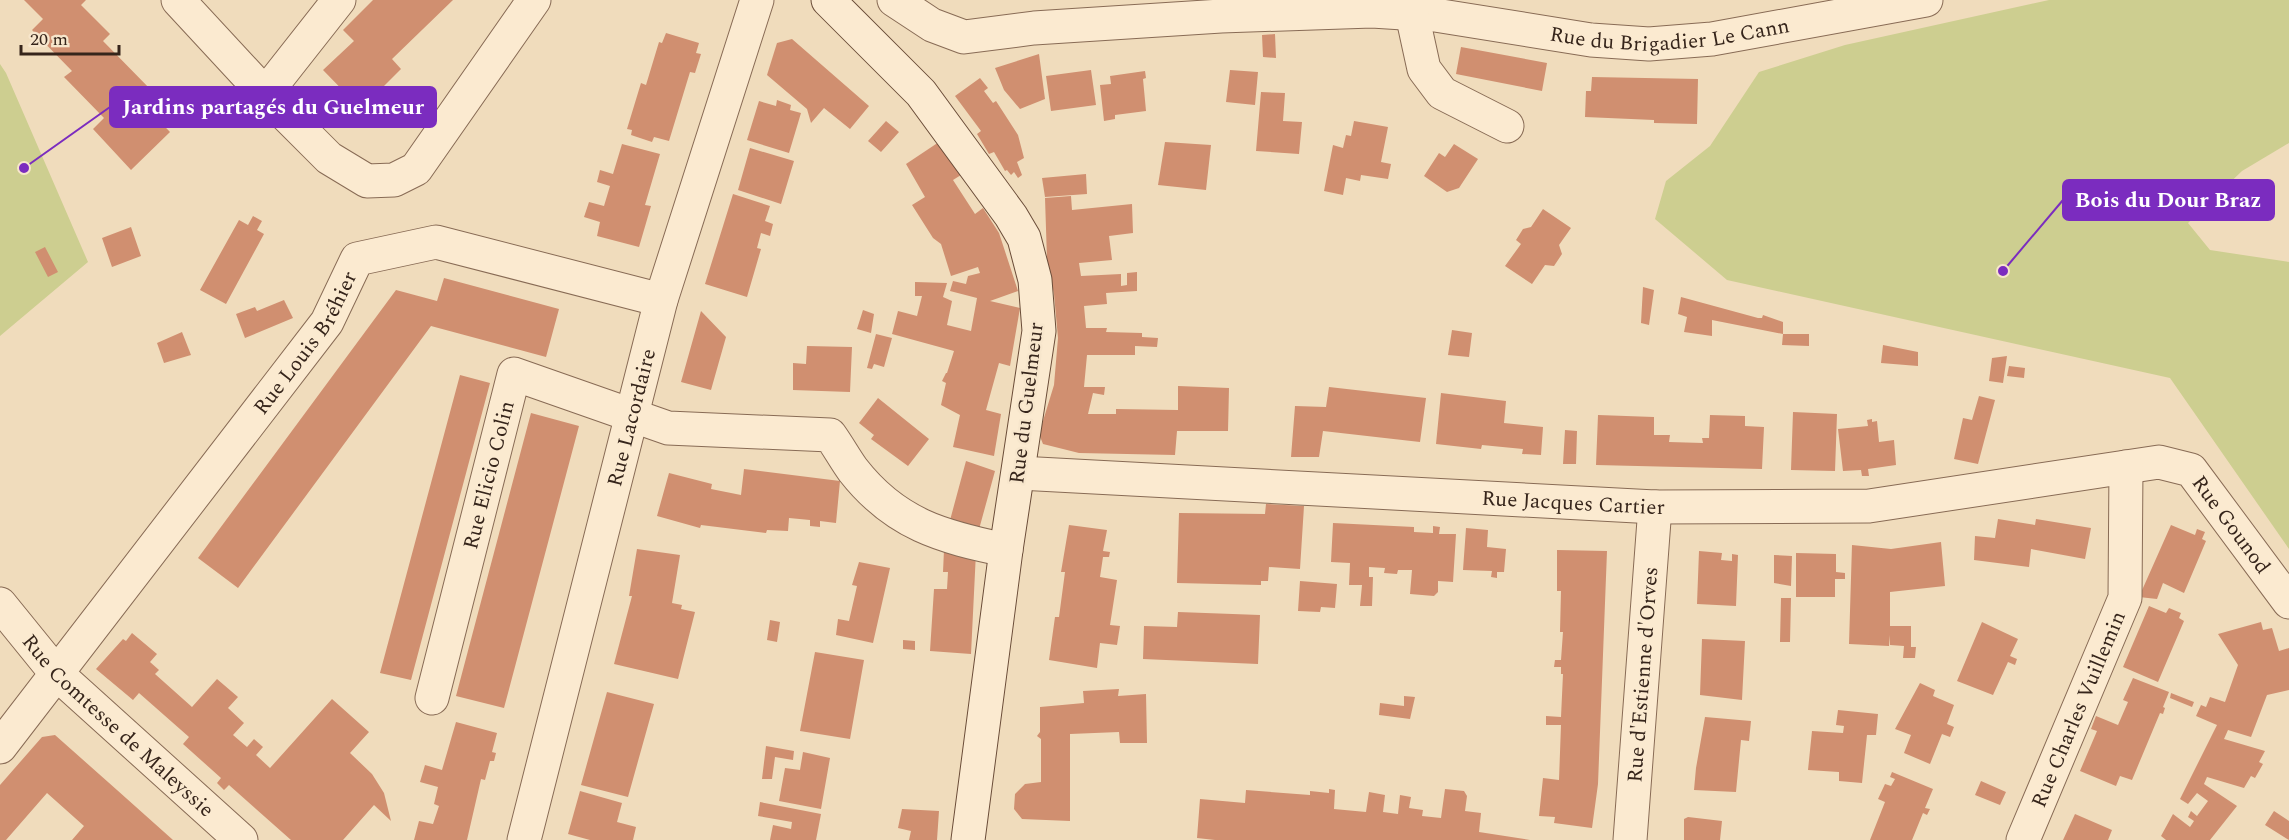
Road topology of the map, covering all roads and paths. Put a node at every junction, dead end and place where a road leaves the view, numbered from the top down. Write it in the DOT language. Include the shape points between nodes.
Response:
graph roads {
  1 [pos="178,0"];
  2 [pos="339,0"];
  3 [pos="534,0"];
  4 [pos="757,0"];
  5 [pos="828,0"];
  6 [pos="894,0"];
  7 [pos="1926,0"];
  8 [pos="1246,8"];
  9 [pos="1412,14"];
  10 [pos="265,94"];
  11 [pos="1507,126"];
  12 [pos="661,300"];
  13 [pos="631,416"];
  14 [pos="2126,467"];
  15 [pos="1019,473"];
  16 [pos="1655,507"];
  17 [pos="1006,550"];
  18 [pos="2289,602"];
  19 [pos="0,604"];
  20 [pos="56,673"];
  21 [pos="432,698"];
  22 [pos="0,747"];
  23 [pos="241,840"];
  24 [pos="524,840"];
  25 [pos="968,840"];
  26 [pos="1630,840"];
  27 [pos="2023,840"];
  1 -- 10 [label="street"];
  2 -- 10 [label="street"];
  3 -- 10 [label="street" via="416,169 394,180 367,181 329,158"];
  4 -- 12 [label="street, Rue Lacordaire"];
  5 -- 15 [label="street, Rue du Guelmeur" via="921,93 1024,238 1035,280 1039,331"];
  6 -- 8 [label="street, Rue du Brigadier Le Cann" via="932,26 964,37"];
  7 -- 9 [label="street, Rue du Brigadier Le Cann" via="1712,39 1650,44 1591,40"];
  8 -- 9 [label="street, Rue du Brigadier Le Cann"];
  9 -- 11 [label="street" via="1424,69 1442,93"];
  12 -- 13 [label="street, Rue Lacordaire"];
  12 -- 20 [label="street, Rue Louis Bréhier" via="436,242 357,259 327,322"];
  13 -- 17 [label="street" via="668,428 830,435 853,470 882,501 915,524 960,541"];
  13 -- 21 [label="street, Rue Elicio Colin" via="514,374"];
  13 -- 24 [label="street, Rue Lacordaire"];
  14 -- 16 [label="street, Rue Jacques Cartier" via="1869,506"];
  14 -- 18 [label="street, Rue Gounod" via="2159,462 2191,470"];
  14 -- 27 [label="street, Rue Charles Vuillemin" via="2125,598"];
  15 -- 16 [label="street, Rue Jacques Cartier"];
  15 -- 17 [label="street, Rue du Guelmeur"];
  16 -- 26 [label="street, Rue d'Estienne d'Orves"];
  17 -- 25 [label="street, Rue du Guelmeur"];
  19 -- 20 [label="street, Rue Comtesse de Maleyssie"];
  20 -- 22 [label="street, Rue Louis Bréhier"];
  20 -- 23 [label="street, Rue Comtesse de Maleyssie"];
}
